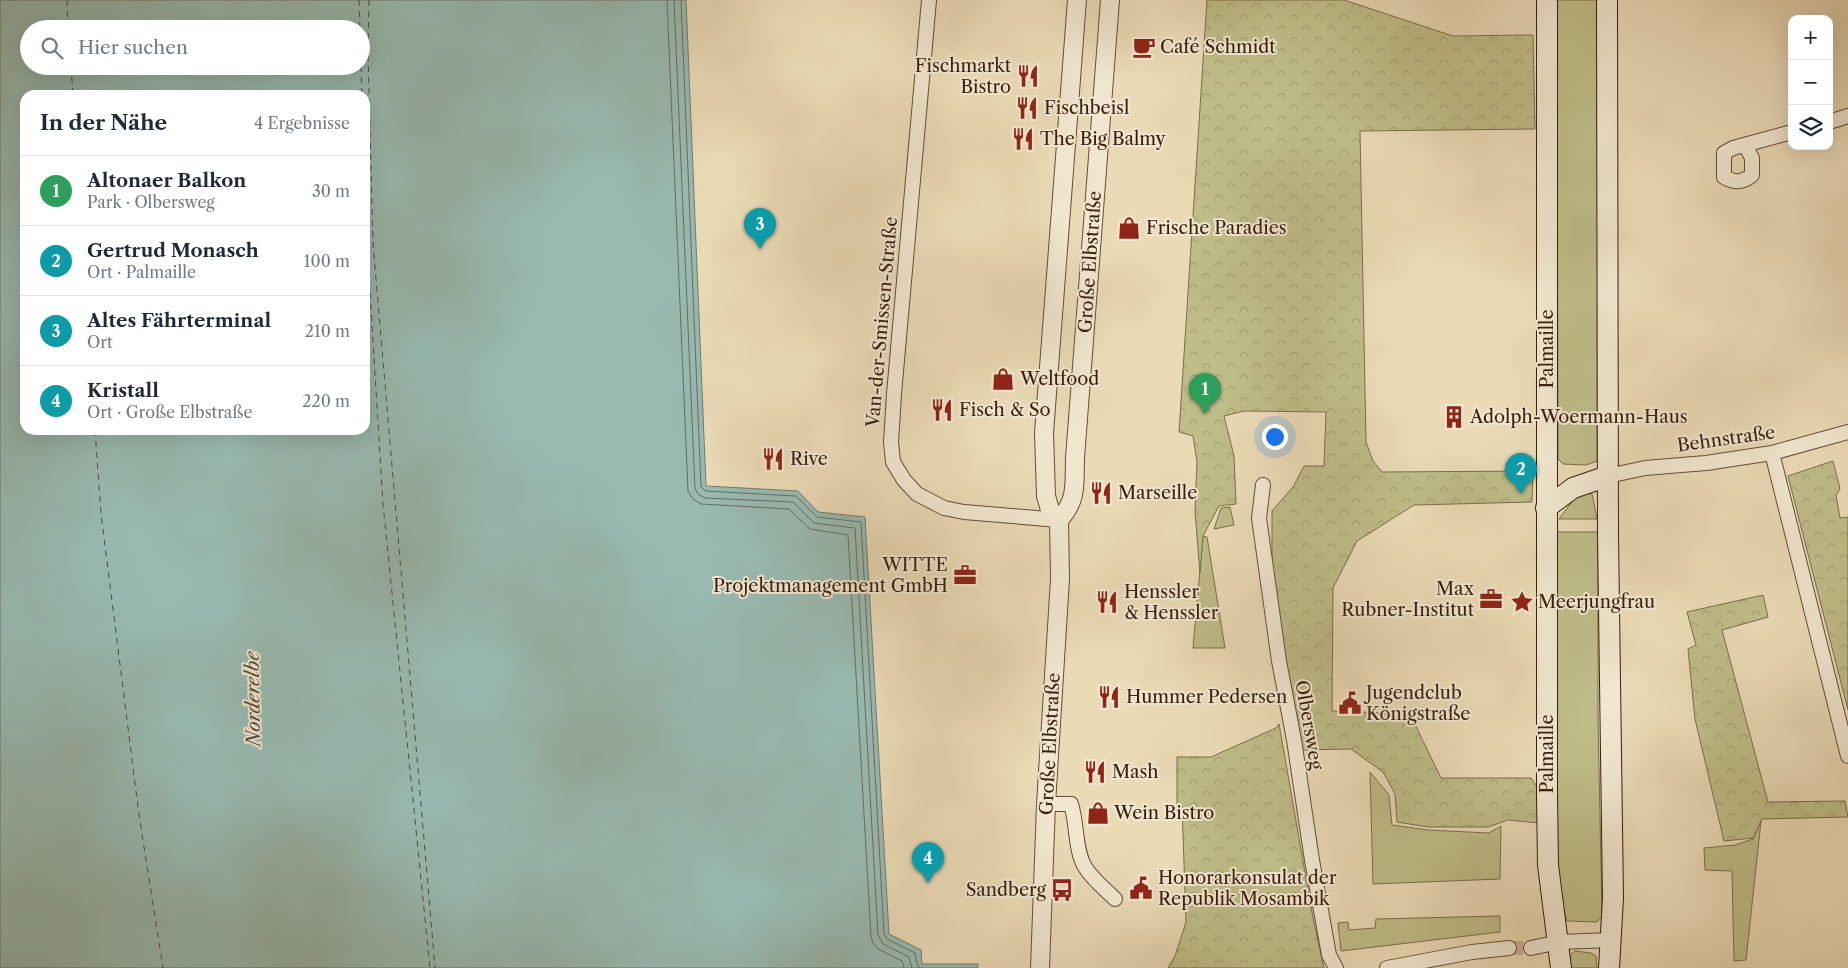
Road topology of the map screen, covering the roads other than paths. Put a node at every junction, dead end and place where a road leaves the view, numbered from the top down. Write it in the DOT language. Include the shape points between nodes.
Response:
graph roads {
  1 [pos="929,0"];
  2 [pos="1077,0"];
  3 [pos="1110,0"];
  4 [pos="1547,0"];
  5 [pos="1607,0"];
  6 [pos="1848,116"];
  7 [pos="1833,121"];
  8 [pos="1788,133"];
  9 [pos="1745,145"];
  10 [pos="1848,432"];
  11 [pos="1772,453"];
  12 [pos="1608,476"];
  13 [pos="1262,485"];
  14 [pos="1546,508"];
  15 [pos="1059,520"];
  16 [pos="1848,756"];
  17 [pos="1046,804"];
  18 [pos="1115,899"];
  19 [pos="1611,940"];
  20 [pos="1559,942"];
  21 [pos="1508,948"];
  22 [pos="1531,948"];
  23 [pos="1040,968"];
  24 [pos="1336,968"];
  25 [pos="1387,968"];
  26 [pos="1561,968"];
  27 [pos="1609,968"];
  1 -- 15 [label="street, Van-der-Smissen-Straße" via="894,394 891,442 894,462 917,494 944,508"];
  2 -- 15 [label="street, Große Elbstraße" via="1044,433 1046,496 1050,510"];
  3 -- 15 [label="street, Große Elbstraße" via="1074,495 1069,509"];
  4 -- 14 [label="main road, Palmaille"];
  5 -- 12 [label="main road"];
  6 -- 7 [label="street"];
  8 -- 9 [label="street"];
  10 -- 11 [label="street, Behnstraße"];
  11 -- 12 [label="street, Behnstraße" via="1645,468"];
  11 -- 16 [label="street"];
  12 -- 14 [label="main road" via="1573,488"];
  12 -- 19 [label="main road"];
  13 -- 24 [label="street, Olbersweg" via="1259,518 1279,661 1329,955"];
  14 -- 20 [label="main road, Palmaille" via="1548,864"];
  15 -- 17 [label="street, Große Elbstraße" via="1060,579"];
  17 -- 18 [label="street" via="1071,804 1085,866"];
  17 -- 23 [label="street, Große Elbstraße"];
  19 -- 20 [label="street"];
  19 -- 27 [label="main road"];
  20 -- 22 [label="street"];
  20 -- 26 [label="main road, Palmaille"];
  21 -- 25 [label="street"];
}
